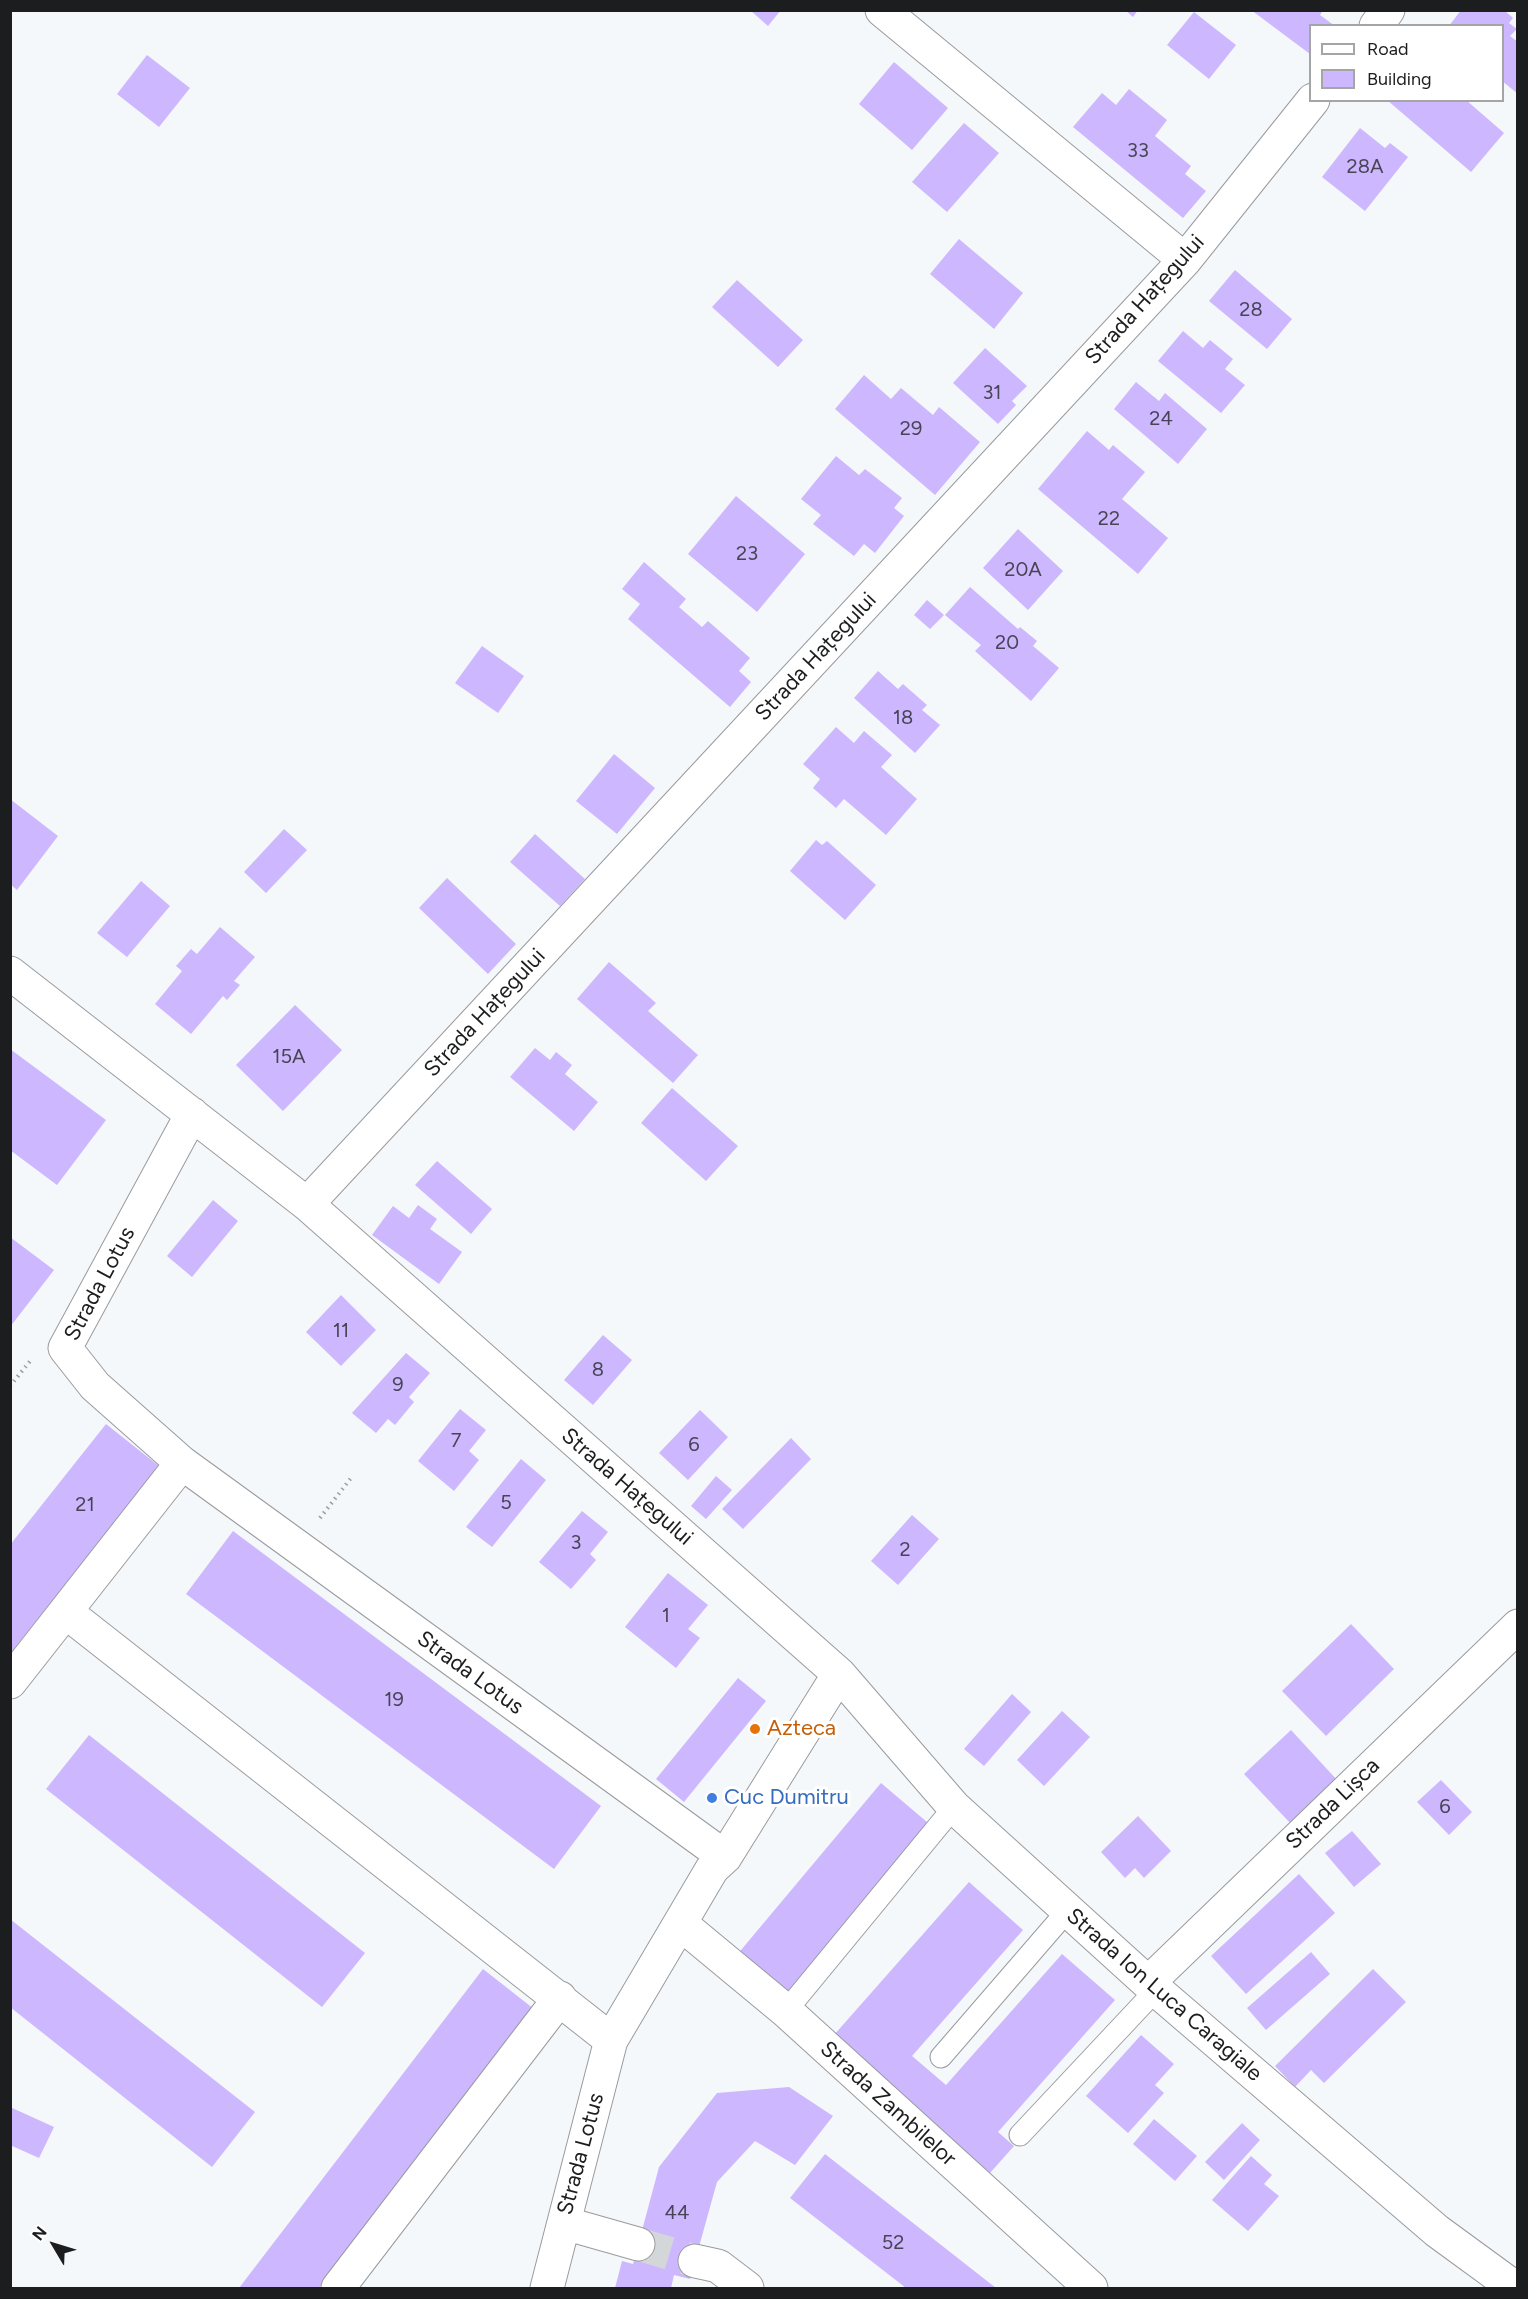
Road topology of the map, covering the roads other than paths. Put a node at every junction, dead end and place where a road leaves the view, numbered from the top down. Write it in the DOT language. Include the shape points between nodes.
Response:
graph roads {
  1 [pos="882,10"];
  2 [pos="1388,10"];
  3 [pos="1378,24"];
  4 [pos="1312,102"];
  5 [pos="1185,260"];
  6 [pos="10,973"];
  7 [pos="192,1114"];
  8 [pos="307,1204"];
  9 [pos="182,1463"];
  10 [pos="66,1612"];
  11 [pos="1518,1626"];
  12 [pos="839,1674"];
  13 [pos="10,1682"];
  14 [pos="954,1806"];
  15 [pos="724,1857"];
  16 [pos="1068,1910"];
  17 [pos="681,1924"];
  18 [pos="1152,1986"];
  19 [pos="560,1998"];
  20 [pos="786,2011"];
  21 [pos="611,2040"];
  22 [pos="941,2057"];
  23 [pos="1020,2135"];
  24 [pos="564,2223"];
  25 [pos="638,2244"];
  26 [pos="695,2261"];
  27 [pos="338,2289"];
  28 [pos="547,2289"];
  29 [pos="747,2289"];
  30 [pos="1091,2289"];
  31 [pos="1515,2289"];
  1 -- 5 [label="street"];
  2 -- 3 [label="street"];
  4 -- 5 [label="street, Strada Hațegului"];
  5 -- 8 [label="street, Strada Hațegului"];
  6 -- 7 [label="street, Strada Hațegului"];
  7 -- 8 [label="street, Strada Hațegului"];
  7 -- 9 [label="street, Strada Lotus" via="65,1348 95,1386"];
  8 -- 12 [label="street, Strada Hațegului"];
  9 -- 10 [label="street"];
  9 -- 15 [label="street, Strada Lotus"];
  10 -- 13 [label="street"];
  10 -- 19 [label="street"];
  11 -- 18 [label="street, Strada Lișca"];
  12 -- 14 [label="street, Strada Ion Luca Caragiale"];
  12 -- 15 [label="street"];
  14 -- 16 [label="street, Strada Ion Luca Caragiale"];
  14 -- 20 [label="lane"];
  15 -- 17 [label="street, Strada Lotus" via="712,1869"];
  16 -- 18 [label="street, Strada Ion Luca Caragiale"];
  16 -- 22 [label="lane"];
  17 -- 20 [label="street, Strada Zambilelor"];
  17 -- 21 [label="street, Strada Lotus"];
  18 -- 23 [label="lane"];
  18 -- 31 [label="street, Strada Ion Luca Caragiale" via="1437,2231"];
  19 -- 21 [label="street"];
  19 -- 27 [label="street"];
  20 -- 30 [label="street, Strada Zambilelor"];
  21 -- 24 [label="street, Strada Lotus"];
  24 -- 25 [label="street"];
  24 -- 28 [label="street, Strada Lotus"];
  26 -- 29 [label="street" via="718,2266"];
}
